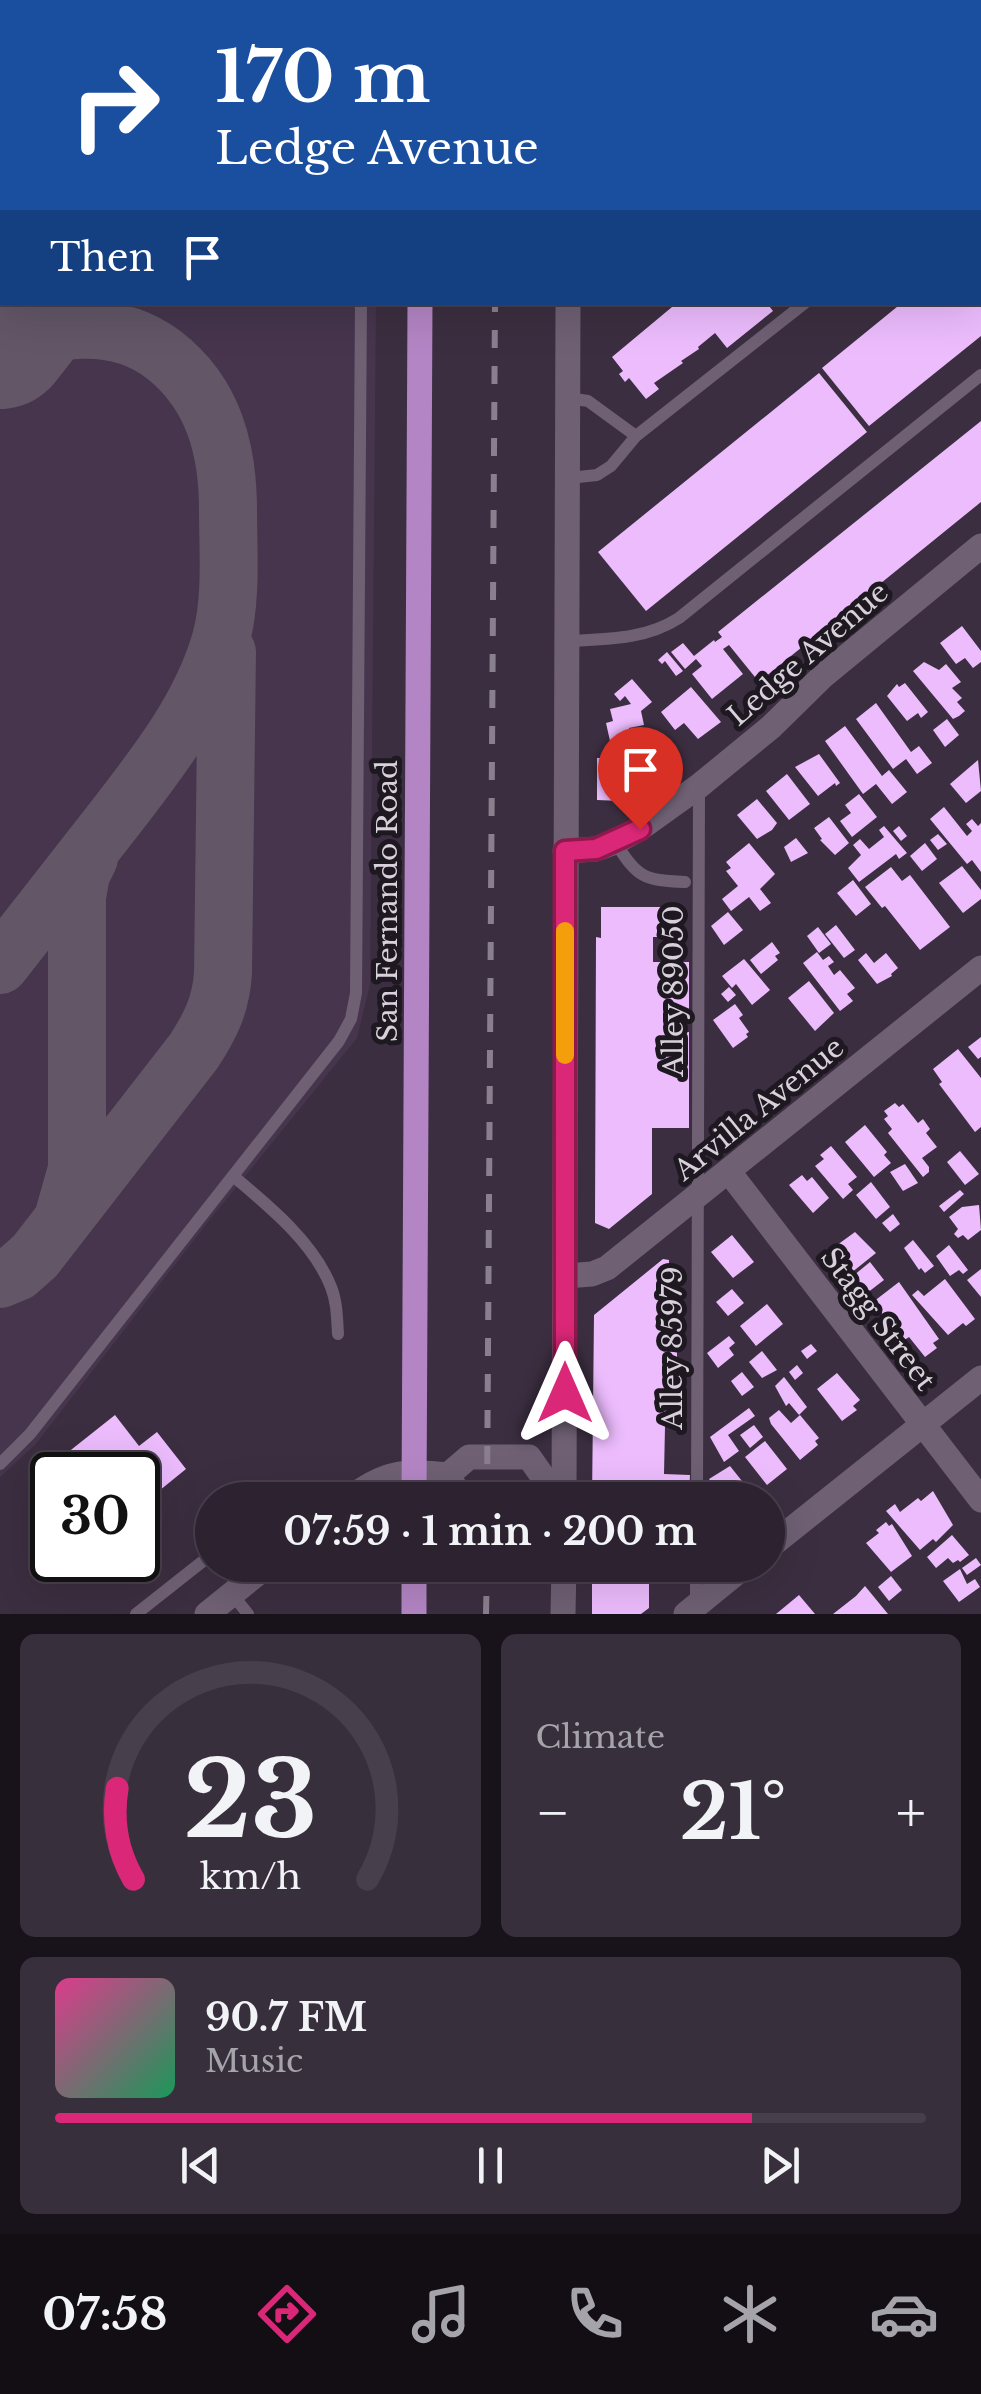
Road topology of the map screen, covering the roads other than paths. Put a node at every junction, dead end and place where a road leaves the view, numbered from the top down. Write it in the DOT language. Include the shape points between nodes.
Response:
graph roads {
  1 [pos="361,305"];
  2 [pos="420,305"];
  3 [pos="568,305"];
  4 [pos="802,305"];
  5 [pos="981,374"];
  6 [pos="568,398"];
  7 [pos="636,436"];
  8 [pos="569,478"];
  9 [pos="981,546"];
  10 [pos="566,641"];
  11 [pos="700,786"];
  12 [pos="615,842"];
  13 [pos="565,851"];
  14 [pos="685,882"];
  15 [pos="981,968"];
  16 [pos="729,1172"];
  17 [pos="232,1176"];
  18 [pos="697,1197"];
  19 [pos="565,1276"];
  20 [pos="338,1334"];
  21 [pos="981,1378"];
  22 [pos="922,1426"];
  23 [pos="0,1464"];
  24 [pos="414,1471"];
  25 [pos="448,1475"];
  26 [pos="373,1482"];
  27 [pos="414,1482"];
  28 [pos="452,1482"];
  29 [pos="546,1482"];
  30 [pos="554,1482"];
  31 [pos="696,1482"];
  32 [pos="981,1500"];
  33 [pos="785,1535"];
  34 [pos="195,1567"];
  35 [pos="256,1582"];
  36 [pos="414,1582"];
  37 [pos="564,1582"];
  38 [pos="695,1582"];
  39 [pos="726,1582"];
  40 [pos="240,1604"];
  41 [pos="693,1611"];
  42 [pos="136,1614"];
  43 [pos="208,1614"];
  44 [pos="414,1614"];
  45 [pos="563,1614"];
  1 -- 17 [label="lane" via="356,993 339,1041"];
  2 -- 24 [label="main road, San Fernando Road"];
  3 -- 6 [label="street"];
  4 -- 7 [label="lane"];
  5 -- 10 [label="lane" via="679,618 660,630 622,638"];
  6 -- 7 [label="lane" via="588,401"];
  6 -- 8 [label="street"];
  7 -- 8 [label="lane" via="597,475"];
  8 -- 10 [label="street"];
  9 -- 11 [label="street, Ledge Avenue"];
  10 -- 13 [label="street"];
  11 -- 12 [label="street, Ledge Avenue"];
  11 -- 18 [label="lane, Alley 89050"];
  12 -- 13 [label="street, Ledge Avenue"];
  12 -- 14 [label="lane" via="646,880"];
  13 -- 19 [label="street"];
  15 -- 16 [label="street, Arvilla Avenue"];
  16 -- 18 [label="street, Arvilla Avenue"];
  16 -- 22 [label="street, Stagg Street"];
  17 -- 20 [label="lane" via="312,1255 331,1285"];
  17 -- 23 [label="lane"];
  18 -- 19 [label="street, Arvilla Avenue" via="607,1268"];
  18 -- 31 [label="lane, Alley 85979"];
  19 -- 30 [label="street"];
  21 -- 22 [label="street"];
  22 -- 32 [label="street, Stagg Street"];
  22 -- 33 [label="street"];
  24 -- 25 [label="street"];
  24 -- 26 [label="street"];
  24 -- 27 [label="main road, San Fernando Road"];
  25 -- 28 [label="street"];
  25 -- 29 [label="street" via="469,1457 529,1458"];
  34 -- 42 [label="lane"];
  35 -- 40 [label="street"];
  36 -- 44 [label="main road"];
  37 -- 45 [label="street"];
  38 -- 41 [label="lane"];
  39 -- 41 [label="street"];
  40 -- 43 [label="street"];
}
